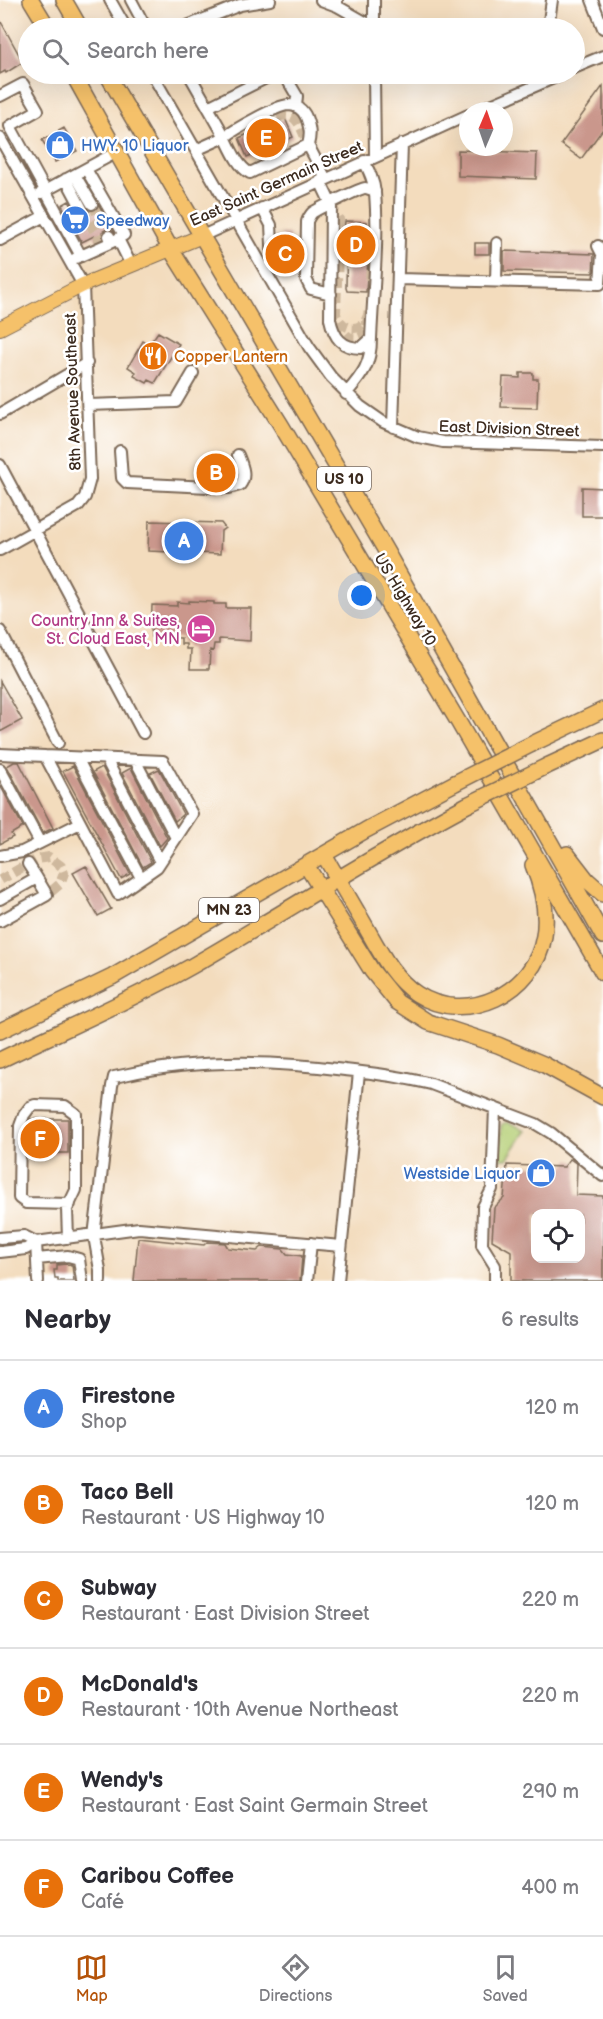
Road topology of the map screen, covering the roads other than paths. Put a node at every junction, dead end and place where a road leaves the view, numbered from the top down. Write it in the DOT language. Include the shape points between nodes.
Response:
graph roads {
  1 [pos="32,0"];
  2 [pos="64,0"];
  3 [pos="110,0"];
  4 [pos="131,0"];
  5 [pos="270,0"];
  6 [pos="321,0"];
  7 [pos="374,0"];
  8 [pos="552,0"];
  9 [pos="592,0"];
  10 [pos="240,3"];
  11 [pos="337,3"];
  12 [pos="42,18"];
  13 [pos="74,18"];
  14 [pos="120,18"];
  15 [pos="141,18"];
  16 [pos="205,18"];
  17 [pos="359,18"];
  18 [pos="374,18"];
  19 [pos="549,18"];
  20 [pos="603,28"];
  21 [pos="603,56"];
  22 [pos="585,63"];
  23 [pos="79,84"];
  24 [pos="113,84"];
  25 [pos="159,84"];
  26 [pos="195,84"];
  27 [pos="254,84"];
  28 [pos="290,84"];
  29 [pos="374,84"];
  30 [pos="537,84"];
  31 [pos="1,94"];
  32 [pos="497,102"];
  33 [pos="296,106"];
  34 [pos="208,107"];
  35 [pos="459,119"];
  36 [pos="225,137"];
  37 [pos="0,138"];
  38 [pos="402,144"];
  39 [pos="308,145"];
  40 [pos="196,150"];
  41 [pos="117,152"];
  42 [pos="375,156"];
  43 [pos="27,157"];
  44 [pos="364,161"];
  45 [pos="14,164"];
  46 [pos="86,169"];
  47 [pos="71,177"];
  48 [pos="323,180"];
  49 [pos="46,190"];
  50 [pos="375,191"];
  51 [pos="33,197"];
  52 [pos="331,204"];
  53 [pos="87,206"];
  54 [pos="262,208"];
  55 [pos="44,216"];
  56 [pos="237,219"];
  57 [pos="201,236"];
  58 [pos="0,240"];
  59 [pos="108,241"];
  60 [pos="497,243"];
  61 [pos="598,246"];
  62 [pos="170,248"];
  63 [pos="81,256"];
  64 [pos="70,261"];
  65 [pos="131,265"];
  66 [pos="265,268"];
  67 [pos="398,279"];
  68 [pos="496,280"];
  69 [pos="602,284"];
  70 [pos="83,285"];
  71 [pos="331,294"];
  72 [pos="0,328"];
  73 [pos="371,339"];
  74 [pos="87,363"];
  75 [pos="193,373"];
  76 [pos="346,394"];
  77 [pos="88,405"];
  78 [pos="0,414"];
  79 [pos="393,427"];
  80 [pos="603,447"];
  81 [pos="120,451"];
  82 [pos="238,455"];
  83 [pos="0,465"];
  84 [pos="36,530"];
  85 [pos="0,550"];
  86 [pos="0,631"];
  87 [pos="603,710"];
  88 [pos="143,733"];
  89 [pos="603,740"];
  90 [pos="58,743"];
  91 [pos="0,754"];
  92 [pos="45,756"];
  93 [pos="77,758"];
  94 [pos="106,759"];
  95 [pos="135,760"];
  96 [pos="0,769"];
  97 [pos="512,774"];
  98 [pos="506,805"];
  99 [pos="80,822"];
  100 [pos="176,838"];
  101 [pos="40,843"];
  102 [pos="324,855"];
  103 [pos="0,856"];
  104 [pos="160,862"];
  105 [pos="28,864"];
  106 [pos="306,865"];
  107 [pos="37,878"];
  108 [pos="141,878"];
  109 [pos="338,879"];
  110 [pos="322,889"];
  111 [pos="603,894"];
  112 [pos="0,899"];
  113 [pos="1,918"];
  114 [pos="603,936"];
  115 [pos="603,973"];
  116 [pos="0,1032"];
  117 [pos="28,1047"];
  118 [pos="0,1060"];
  119 [pos="0,1070"];
  120 [pos="359,1071"];
  121 [pos="603,1097"];
  122 [pos="495,1108"];
  123 [pos="603,1176"];
  124 [pos="70,1204"];
  125 [pos="94,1236"];
  126 [pos="0,1238"];
  127 [pos="68,1239"];
  128 [pos="36,1242"];
  129 [pos="311,1243"];
  130 [pos="341,1246"];
  131 [pos="0,1252"];
  132 [pos="37,1259"];
  133 [pos="38,1281"];
  134 [pos="82,1281"];
  135 [pos="100,1281"];
  136 [pos="307,1281"];
  137 [pos="338,1281"];
  138 [pos="495,1281"];
  1 -- 12 [label="highway"];
  2 -- 13 [label="highway"];
  3 -- 14 [label="street"];
  4 -- 15 [label="street"];
  5 -- 10 [label="street"];
  6 -- 11 [label="street"];
  7 -- 18 [label="street"];
  8 -- 19 [label="street"];
  9 -- 20 [label="street"];
  10 -- 16 [label="street"];
  11 -- 17 [label="street"];
  21 -- 22 [label="street"];
  23 -- 41 [label="highway, US 10"];
  24 -- 57 [label="highway, US 10"];
  25 -- 40 [label="street, East Division Street"];
  26 -- 34 [label="street"];
  27 -- 34 [label="street"];
  28 -- 33 [label="street" via="297,96"];
  29 -- 42 [label="street"];
  30 -- 32 [label="street"];
  31 -- 43 [label="street" via="23,84 38,110 10,126"];
  33 -- 36 [label="street" via="286,105"];
  33 -- 39 [label="street" via="307,119 311,133"];
  34 -- 36 [label="street"];
  35 -- 38 [label="street, East Saint Germain Street"];
  36 -- 39 [label="street" via="250,173"];
  36 -- 40 [label="street"];
  37 -- 45 [label="street"];
  38 -- 42 [label="street, East Saint Germain Street"];
  38 -- 67 [label="street"];
  39 -- 48 [label="street"];
  40 -- 56 [label="street, East Division Street"];
  41 -- 46 [label="street"];
  41 -- 62 [label="highway, US 10"];
  42 -- 44 [label="street, East Saint Germain Street"];
  43 -- 45 [label="street"];
  43 -- 49 [label="street"];
  44 -- 48 [label="street, East Saint Germain Street"];
  44 -- 50 [label="street"];
  45 -- 51 [label="street"];
  46 -- 47 [label="street"];
  46 -- 59 [label="street" via="124,235"];
  47 -- 49 [label="street"];
  47 -- 53 [label="street"];
  48 -- 52 [label="street"];
  48 -- 54 [label="street, East Saint Germain Street"];
  49 -- 51 [label="street"];
  49 -- 63 [label="street"];
  50 -- 52 [label="street" via="364,188"];
  50 -- 73 [label="street"];
  51 -- 55 [label="street"];
  52 -- 71 [label="street"];
  52 -- 71 [label="street" via="311,213 307,222 306,279 311,290"];
  54 -- 56 [label="street, East Saint Germain Street"];
  54 -- 66 [label="street" via="271,225 273,263"];
  55 -- 58 [label="street"];
  55 -- 64 [label="street"];
  56 -- 57 [label="street, East Saint Germain Street"];
  56 -- 66 [label="street, East Division Street"];
  57 -- 62 [label="main road, East Saint Germain Street"];
  57 -- 97 [label="highway, US Highway 10 / US 10"];
  59 -- 63 [label="street"];
  59 -- 65 [label="street"];
  60 -- 68 [label="street"];
  61 -- 69 [label="street" via="602,254"];
  62 -- 65 [label="main road, East Saint Germain Street"];
  62 -- 98 [label="highway, US Highway 10 / US 10" via="281,425"];
  63 -- 64 [label="street"];
  64 -- 70 [label="street"];
  65 -- 70 [label="main road, East Saint Germain Street"];
  66 -- 76 [label="street, East Division Street" via="319,362"];
  67 -- 68 [label="street"];
  67 -- 79 [label="street"];
  68 -- 69 [label="street"];
  70 -- 72 [label="main road, East Saint Germain Street"];
  70 -- 74 [label="street, 8th Avenue Southeast"];
  71 -- 73 [label="street" via="330,320 340,342 361,348"];
  73 -- 76 [label="street" via="366,369"];
  74 -- 77 [label="street, 8th Avenue Southeast"];
  74 -- 78 [label="street"];
  75 -- 77 [label="street" via="176,402"];
  76 -- 79 [label="street, East Division Street" via="372,416"];
  77 -- 84 [label="street, 8th Avenue Southeast" via="90,479 85,496 71,511"];
  79 -- 80 [label="street, East Division Street" via="442,442"];
  81 -- 82 [label="street" via="122,478 127,483 229,488 243,480"];
  83 -- 84 [label="street"];
  84 -- 85 [label="street"];
  84 -- 88 [label="street"];
  86 -- 90 [label="street"];
  87 -- 102 [label="highway, MN 23, bridge" via="455,783"];
  89 -- 109 [label="highway, MN 23, bridge" via="468,806"];
  91 -- 92 [label="street"];
  92 -- 93 [label="street"];
  92 -- 99 [label="street"];
  93 -- 94 [label="street"];
  93 -- 108 [label="street"];
  94 -- 95 [label="street"];
  94 -- 104 [label="street"];
  95 -- 100 [label="street"];
  95 -- 100 [label="street" via="163,761 192,813"];
  96 -- 101 [label="street"];
  97 -- 111 [label="highway" via="576,868"];
  97 -- 114 [label="highway, US Highway 10 / US 10"];
  98 -- 109 [label="highway" via="539,880 545,936 531,970 495,1000 458,1007 434,1003 411,990 380,952"];
  98 -- 115 [label="highway, US Highway 10 / US 10"];
  99 -- 101 [label="street"];
  99 -- 108 [label="street" via="118,894"];
  100 -- 104 [label="street"];
  101 -- 103 [label="street"];
  102 -- 106 [label="highway, MN 23"];
  102 -- 109 [label="highway"];
  104 -- 108 [label="street"];
  105 -- 107 [label="street"];
  106 -- 110 [label="highway"];
  106 -- 116 [label="highway, MN 23" via="112,977"];
  107 -- 112 [label="street"];
  107 -- 113 [label="street" via="47,895"];
  109 -- 110 [label="highway, MN 23"];
  110 -- 117 [label="highway, MN 23" via="192,966"];
  110 -- 121 [label="highway" via="372,971 397,1002 428,1022 543,1064"];
  117 -- 118 [label="highway, MN 23"];
  117 -- 119 [label="highway"];
  120 -- 122 [label="street" via="424,1082"];
  120 -- 125 [label="street" via="281,1063 198,1063 114,1077"];
  120 -- 130 [label="street"];
  122 -- 123 [label="street" via="544,1128"];
  122 -- 138 [label="street" via="492,1189 483,1207 482,1245 495,1266"];
  124 -- 124 [label="street" via="75,1196 77,1119 73,1110 65,1106 35,1105 21,1120 19,1198 23,1202"];
  124 -- 127 [label="street"];
  125 -- 127 [label="street"];
  125 -- 129 [label="street" via="138,1228"];
  125 -- 135 [label="street"];
  126 -- 128 [label="street" via="24,1236"];
  127 -- 128 [label="street"];
  128 -- 131 [label="street" via="26,1249"];
  128 -- 132 [label="street"];
  129 -- 130 [label="street"];
  129 -- 136 [label="street"];
  130 -- 137 [label="street"];
  132 -- 133 [label="street"];
  132 -- 134 [label="street" via="79,1259"];
}
